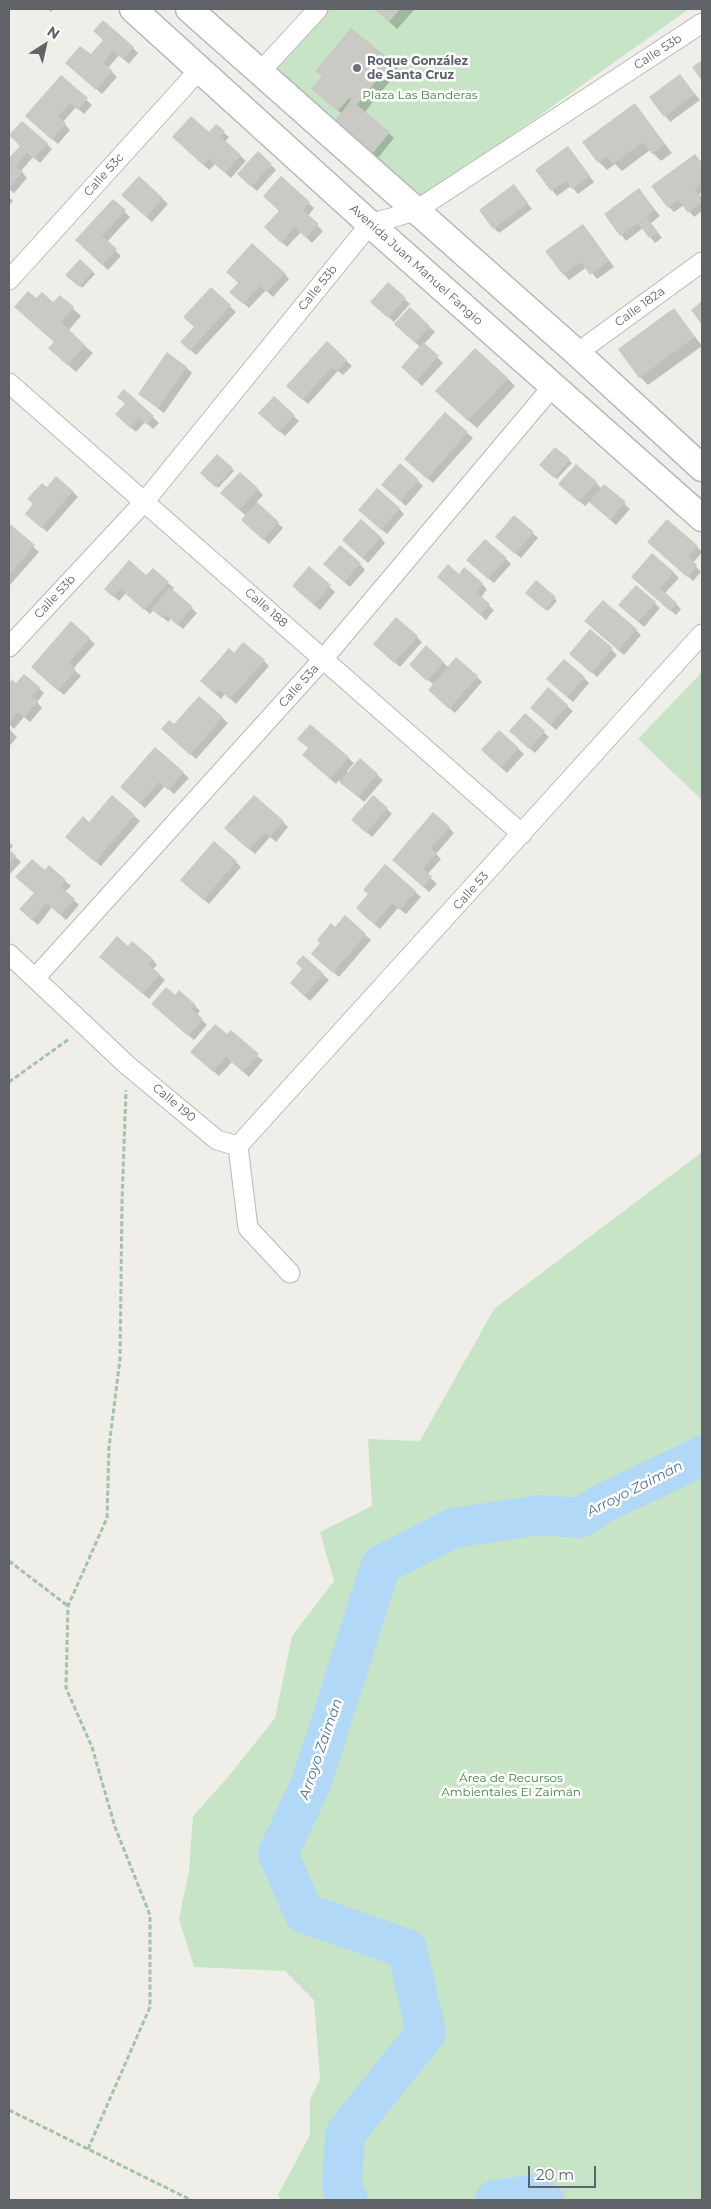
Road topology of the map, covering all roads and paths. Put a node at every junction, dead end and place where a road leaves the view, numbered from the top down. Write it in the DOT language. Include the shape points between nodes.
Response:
graph roads {
  1 [pos="133,9"];
  2 [pos="189,9"];
  3 [pos="318,9"];
  4 [pos="702,23"];
  5 [pos="200,69"];
  6 [pos="260,72"];
  7 [pos="415,211"];
  8 [pos="370,224"];
  9 [pos="702,262"];
  10 [pos="9,280"];
  11 [pos="577,353"];
  12 [pos="9,383"];
  13 [pos="553,386"];
  14 [pos="702,468"];
  15 [pos="145,501"];
  16 [pos="702,518"];
  17 [pos="702,634"];
  18 [pos="9,647"];
  19 [pos="324,658"];
  20 [pos="522,834"];
  21 [pos="9,954"];
  22 [pos="36,977"];
  23 [pos="87,1026"];
  24 [pos="127,1065"];
  25 [pos="9,1082"];
  26 [pos="238,1146"];
  27 [pos="290,1273"];
  28 [pos="9,1561"];
  29 [pos="68,1606"];
  30 [pos="9,2110"];
  31 [pos="88,2149"];
  32 [pos="190,2200"];
  1 -- 5 [label="main road, Avenida Juan Manuel Fangio"];
  2 -- 6 [label="main road"];
  3 -- 6 [label="street"];
  4 -- 7 [label="street, Calle 53b"];
  5 -- 8 [label="main road, Avenida Juan Manuel Fangio"];
  5 -- 10 [label="street, Calle 53c"];
  6 -- 7 [label="main road"];
  7 -- 8 [label="street, Calle 53b"];
  7 -- 11 [label="main road"];
  8 -- 13 [label="main road, Avenida Juan Manuel Fangio"];
  8 -- 15 [label="street, Calle 53b"];
  9 -- 11 [label="street, Calle 182a"];
  11 -- 14 [label="main road"];
  12 -- 15 [label="street, Calle 188"];
  13 -- 16 [label="main road, Avenida Juan Manuel Fangio"];
  13 -- 19 [label="street, Calle 53a"];
  15 -- 18 [label="street, Calle 53b"];
  15 -- 19 [label="street, Calle 188"];
  17 -- 20 [label="street, Calle 53"];
  19 -- 20 [label="street, Calle 188"];
  19 -- 22 [label="street, Calle 53a"];
  20 -- 26 [label="street, Calle 53"];
  21 -- 22 [label="street, Calle 190"];
  22 -- 23 [label="street, Calle 190"];
  23 -- 24 [label="street, Calle 190"];
  23 -- 25 [label="path"];
  24 -- 26 [label="street, Calle 190" via="217,1140"];
  24 -- 29 [label="path" via="120,1359 109,1447 107,1518"];
  26 -- 27 [label="street" via="248,1228"];
  28 -- 29 [label="path"];
  29 -- 31 [label="path" via="66,1688 92,1746 115,1827 150,1915 150,2007"];
  30 -- 31 [label="path"];
  31 -- 32 [label="path"];
}
